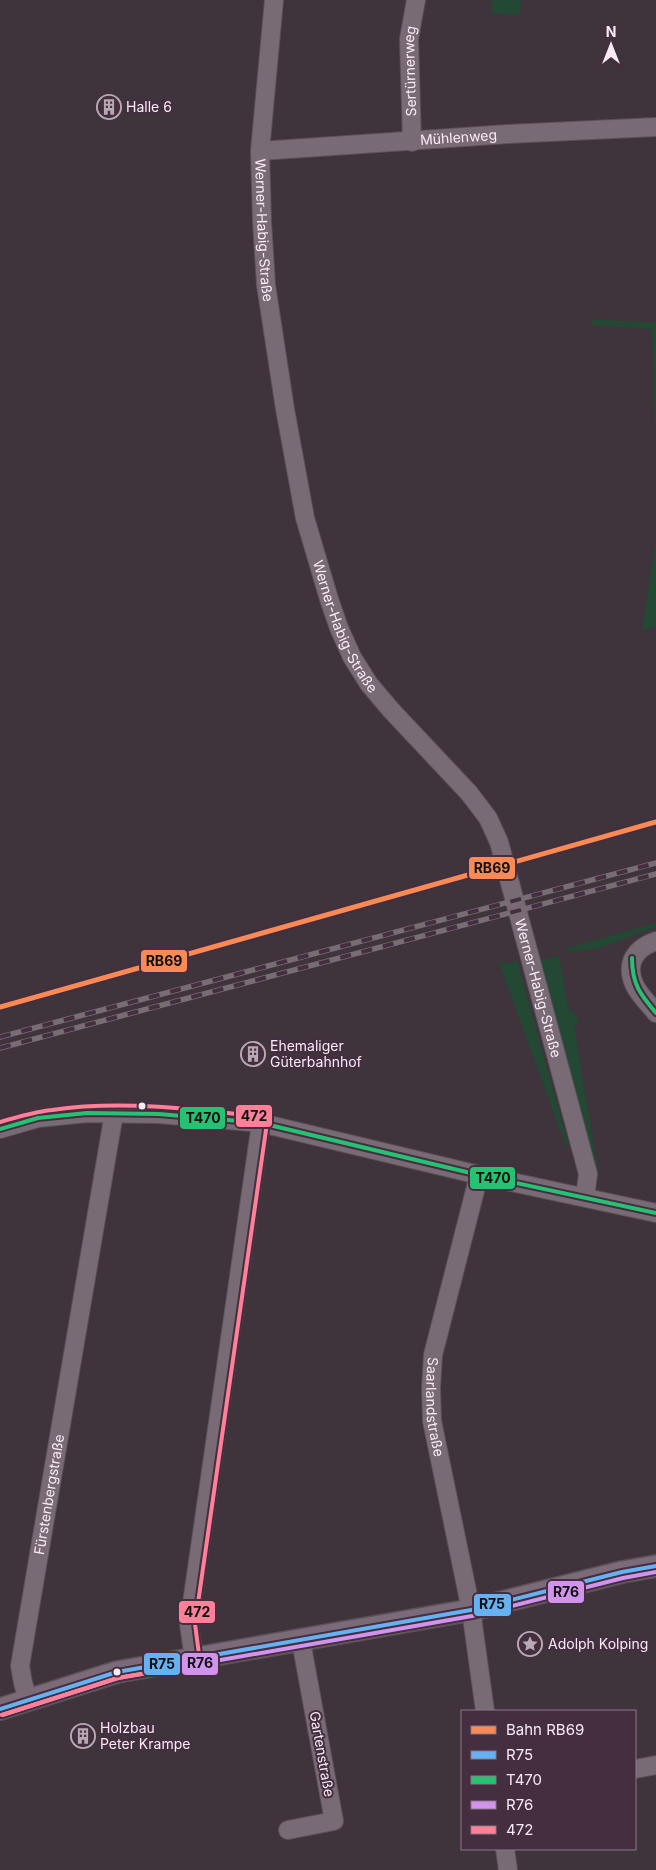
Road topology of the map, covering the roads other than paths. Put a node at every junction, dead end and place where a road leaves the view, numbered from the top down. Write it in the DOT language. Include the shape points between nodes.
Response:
graph roads {
  1 [pos="274,0"];
  2 [pos="416,0"];
  3 [pos="656,127"];
  4 [pos="412,142"];
  5 [pos="260,151"];
  6 [pos="656,941"];
  7 [pos="656,1013"];
  8 [pos="114,1113"];
  9 [pos="261,1123"];
  10 [pos="0,1129"];
  11 [pos="479,1175"];
  12 [pos="585,1197"];
  13 [pos="656,1213"];
  14 [pos="656,1566"];
  15 [pos="471,1610"];
  16 [pos="302,1641"];
  17 [pos="194,1659"];
  18 [pos="28,1699"];
  19 [pos="0,1710"];
  20 [pos="485,1710"];
  21 [pos="656,1765"];
  22 [pos="636,1769"];
  23 [pos="288,1830"];
  24 [pos="505,1850"];
  25 [pos="508,1870"];
  1 -- 5 [label="street, Werner-Habig-Straße"];
  2 -- 4 [label="street, Sertürnerweg" via="409,39"];
  3 -- 4 [label="street, Mühlenweg"];
  4 -- 5 [label="street, Mühlenweg"];
  5 -- 12 [label="street, Werner-Habig-Straße" via="268,298 285,409 306,518 329,599 352,657 369,684 469,793 488,818 499,842 588,1174"];
  6 -- 7 [label="street" via="642,946 632,958 634,985"];
  8 -- 9 [label="street"];
  8 -- 10 [label="street" via="59,1115"];
  8 -- 18 [label="street, Fürstenbergstraße" via="20,1666"];
  9 -- 11 [label="street"];
  9 -- 17 [label="street" via="189,1624"];
  11 -- 12 [label="street"];
  11 -- 15 [label="street, Saarlandstraße" via="433,1355 430,1388 432,1421"];
  12 -- 13 [label="street"];
  14 -- 15 [label="main road"];
  15 -- 16 [label="main road"];
  15 -- 20 [label="street, Saarlandstraße"];
  16 -- 17 [label="main road"];
  16 -- 23 [label="street, Gartenstraße" via="334,1822"];
  17 -- 18 [label="main road" via="117,1672"];
  18 -- 19 [label="main road"];
  21 -- 22 [label="street"];
  24 -- 25 [label="street"];
}
